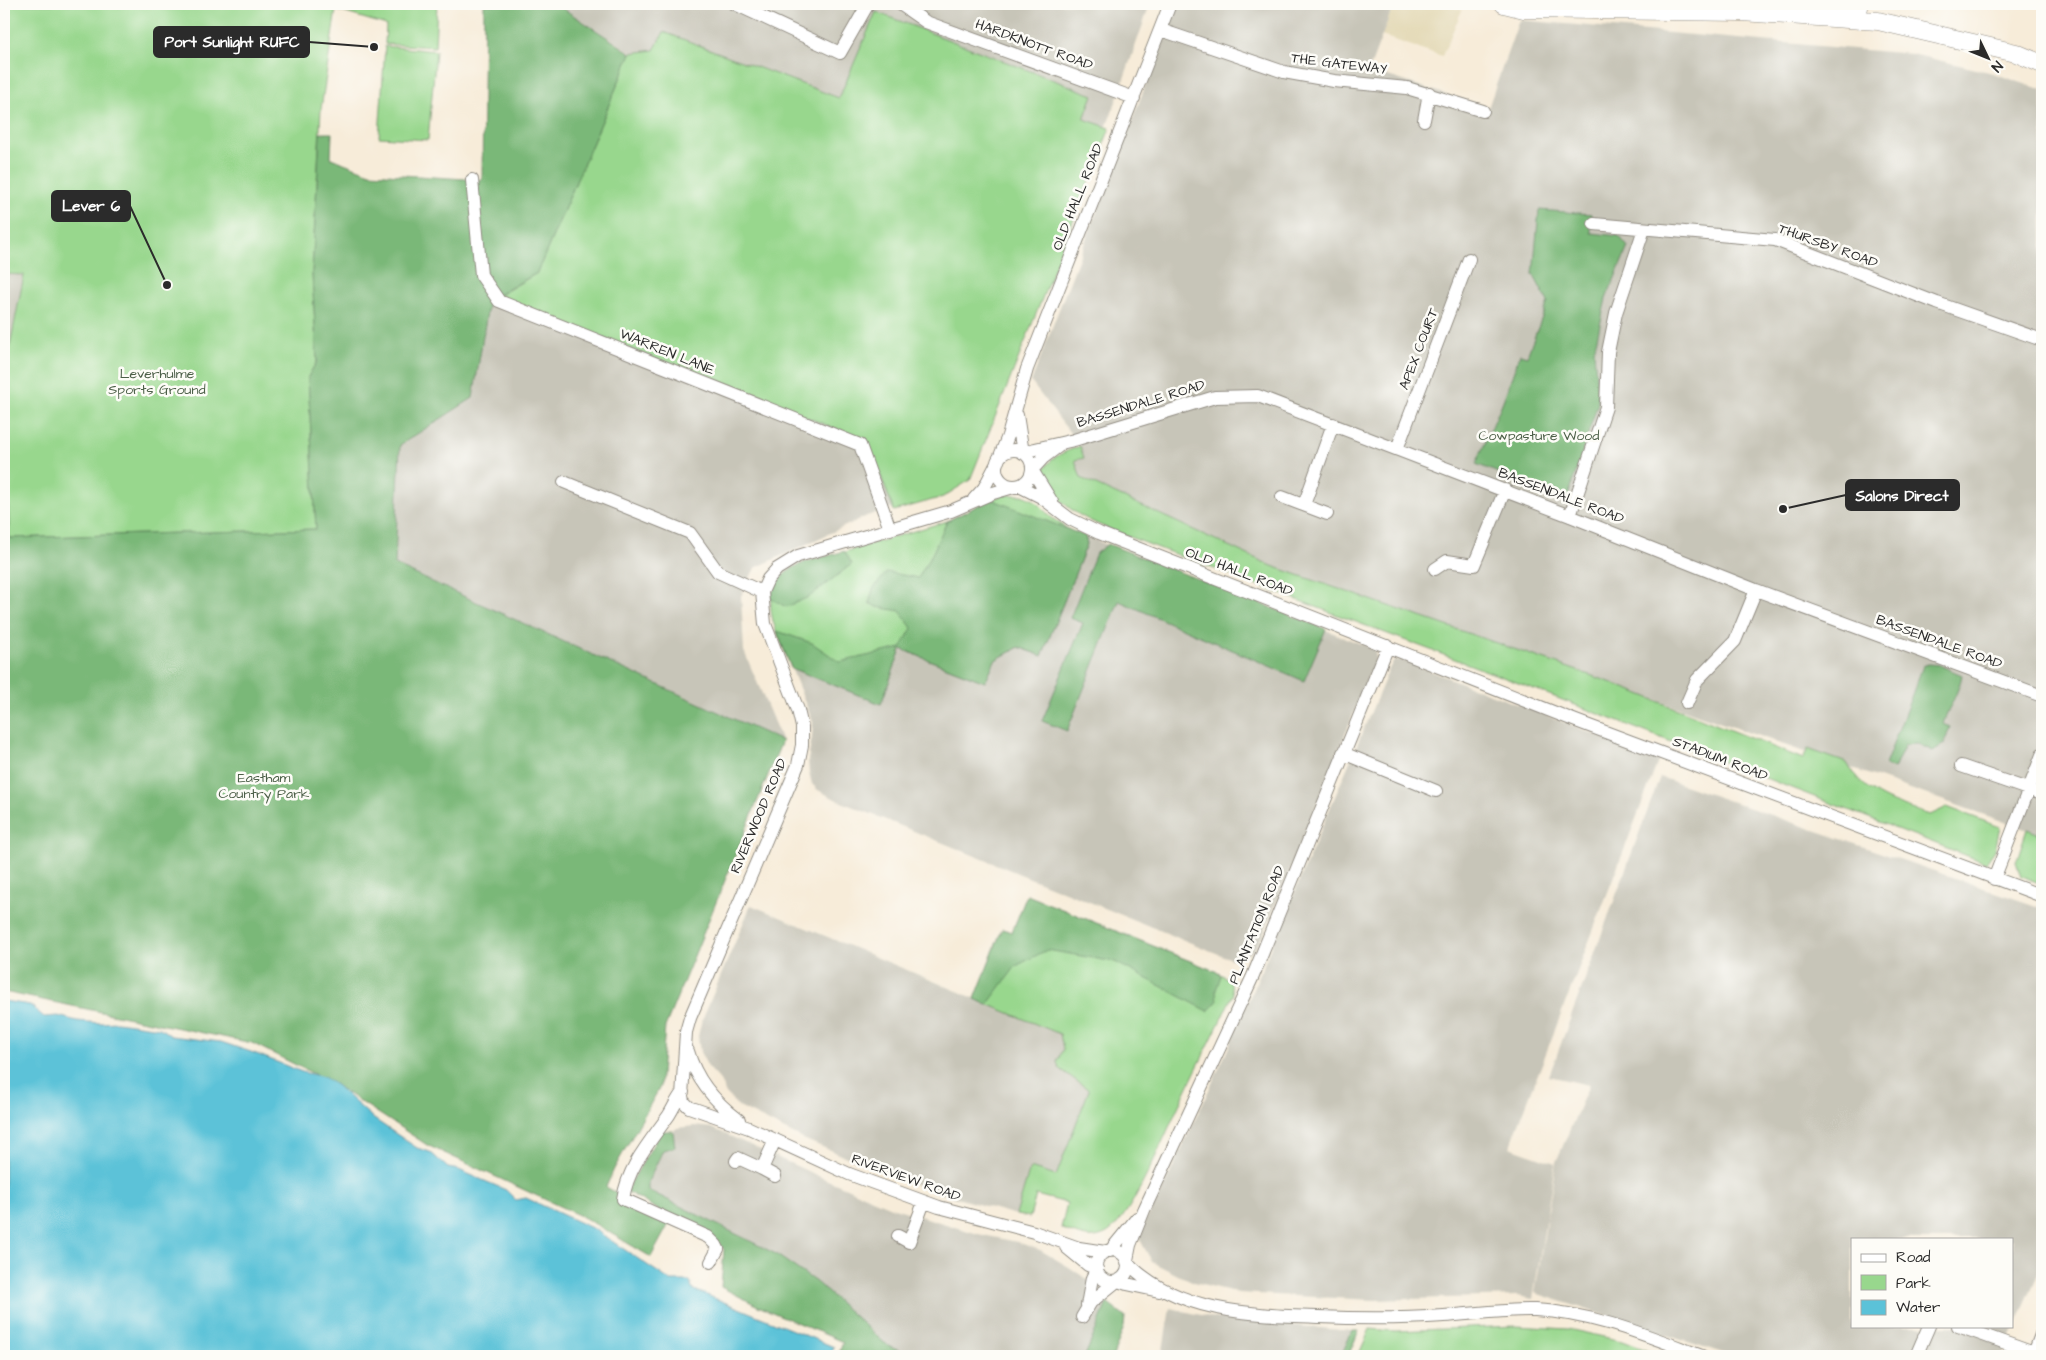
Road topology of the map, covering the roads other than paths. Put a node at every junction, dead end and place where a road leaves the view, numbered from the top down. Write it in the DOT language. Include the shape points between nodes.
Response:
graph roads {
  1 [pos="736,4"];
  2 [pos="868,4"];
  3 [pos="900,4"];
  4 [pos="1170,4"];
  5 [pos="1504,4"];
  6 [pos="1796,4"];
  7 [pos="1831,4"];
  8 [pos="1161,30"];
  9 [pos="2042,50"];
  10 [pos="2042,64"];
  11 [pos="1429,93"];
  12 [pos="1134,98"];
  13 [pos="1483,110"];
  14 [pos="1424,120"];
  15 [pos="472,180"];
  16 [pos="1594,224"];
  17 [pos="1644,229"];
  18 [pos="1470,259"];
  19 [pos="2042,340"];
  20 [pos="1017,402"];
  21 [pos="1333,424"];
  22 [pos="1063,443"];
  23 [pos="1397,449"];
  24 [pos="1024,453"];
  25 [pos="998,462"];
  26 [pos="1032,470"];
  27 [pos="564,482"];
  28 [pos="1018,486"];
  29 [pos="1505,490"];
  30 [pos="1282,497"];
  31 [pos="970,502"];
  32 [pos="1304,505"];
  33 [pos="1056,508"];
  34 [pos="1327,514"];
  35 [pos="1570,516"];
  36 [pos="890,529"];
  37 [pos="1436,570"];
  38 [pos="1756,590"];
  39 [pos="762,592"];
  40 [pos="1388,646"];
  41 [pos="2042,696"];
  42 [pos="1688,703"];
  43 [pos="1343,753"];
  44 [pos="2042,755"];
  45 [pos="1961,766"];
  46 [pos="2029,790"];
  47 [pos="1436,791"];
  48 [pos="2042,794"];
  49 [pos="1994,878"];
  50 [pos="2042,896"];
  51 [pos="686,1039"];
  52 [pos="706,1088"];
  53 [pos="683,1092"];
  54 [pos="694,1109"];
  55 [pos="749,1128"];
  56 [pos="657,1130"];
  57 [pos="775,1140"];
  58 [pos="736,1161"];
  59 [pos="762,1169"];
  60 [pos="775,1176"];
  61 [pos="924,1202"];
  62 [pos="1144,1210"];
  63 [pos="898,1236"];
  64 [pos="1058,1241"];
  65 [pos="1107,1251"];
  66 [pos="1127,1261"];
  67 [pos="711,1262"];
  68 [pos="1097,1269"];
  69 [pos="1118,1281"];
  70 [pos="1174,1294"];
  71 [pos="1928,1328"];
  72 [pos="1963,1328"];
  73 [pos="2042,1332"];
  74 [pos="2034,1354"];
  75 [pos="1702,1356"];
  76 [pos="1916,1356"];
  1 -- 2 [label="street" via="840,53"];
  3 -- 12 [label="street, HARDKNOTT ROAD" via="926,22"];
  4 -- 8 [label="street, OLD HALL ROAD"];
  5 -- 10 [label="highway" via="1524,9 1741,12 1878,20 2016,53"];
  6 -- 7 [label="highway"];
  7 -- 9 [label="highway" via="1901,14"];
  8 -- 11 [label="street, THE GATEWAY" via="1292,74"];
  8 -- 12 [label="street, OLD HALL ROAD"];
  11 -- 13 [label="street, THE GATEWAY"];
  11 -- 14 [label="street"];
  12 -- 20 [label="street, OLD HALL ROAD"];
  15 -- 36 [label="street, WARREN LANE" via="481,275 499,301 860,445"];
  16 -- 17 [label="street, THURSBY ROAD"];
  17 -- 19 [label="street, THURSBY ROAD" via="1775,240"];
  17 -- 35 [label="street" via="1616,313 1608,352 1606,407"];
  18 -- 23 [label="street, APEX COURT"];
  20 -- 24 [label="street, OLD HALL ROAD"];
  20 -- 25 [label="street, OLD HALL ROAD"];
  21 -- 22 [label="street, BASSENDALE ROAD" via="1258,396 1215,397"];
  21 -- 23 [label="street, BASSENDALE ROAD"];
  21 -- 32 [label="street"];
  22 -- 24 [label="street, BASSENDALE ROAD"];
  22 -- 26 [label="street, BASSENDALE ROAD"];
  23 -- 29 [label="street, BASSENDALE ROAD"];
  24 -- 25 [label="street" via="1012,450 1001,456"];
  24 -- 26 [label="street"];
  25 -- 28 [label="street" via="996,468 1000,480"];
  25 -- 31 [label="street" via="984,488"];
  26 -- 28 [label="street" via="1028,480"];
  26 -- 33 [label="street, OLD HALL ROAD"];
  27 -- 39 [label="street" via="690,533 718,572"];
  28 -- 31 [label="street"];
  28 -- 33 [label="street, OLD HALL ROAD" via="1034,492"];
  29 -- 35 [label="street, BASSENDALE ROAD"];
  29 -- 37 [label="street" via="1474,566 1447,562"];
  30 -- 32 [label="street"];
  31 -- 36 [label="street"];
  32 -- 34 [label="street"];
  33 -- 40 [label="street, OLD HALL ROAD" via="1099,534"];
  35 -- 38 [label="street, BASSENDALE ROAD"];
  36 -- 39 [label="street" via="798,556 777,569"];
  38 -- 41 [label="street, BASSENDALE ROAD"];
  38 -- 42 [label="street" via="1735,641 1698,680"];
  39 -- 51 [label="street, RIVERWOOD ROAD" via="765,624 798,710 802,745 798,765 690,1018"];
  40 -- 43 [label="street, PLANTATION ROAD"];
  40 -- 49 [label="street, STADIUM ROAD" via="1576,721"];
  43 -- 47 [label="street"];
  43 -- 62 [label="street, PLANTATION ROAD" via="1249,985"];
  44 -- 46 [label="street"];
  45 -- 46 [label="street"];
  46 -- 48 [label="street"];
  46 -- 49 [label="street"];
  49 -- 50 [label="street, STADIUM ROAD"];
  51 -- 52 [label="street, RIVERWOOD ROAD" via="694,1068"];
  51 -- 53 [label="street, RIVERWOOD ROAD"];
  52 -- 53 [label="street" via="692,1082"];
  52 -- 54 [label="street" via="709,1097 705,1105"];
  52 -- 55 [label="street, RIVERVIEW ROAD"];
  53 -- 54 [label="street" via="683,1101"];
  53 -- 56 [label="street"];
  54 -- 55 [label="street, RIVERVIEW ROAD"];
  54 -- 56 [label="street"];
  55 -- 57 [label="street, RIVERVIEW ROAD"];
  56 -- 67 [label="street" via="631,1171 623,1199 708,1237 718,1249"];
  57 -- 59 [label="street"];
  57 -- 61 [label="street, RIVERVIEW ROAD" via="849,1174"];
  58 -- 59 [label="street" via="738,1158"];
  59 -- 60 [label="street"];
  61 -- 63 [label="street" via="909,1242"];
  61 -- 64 [label="street, RIVERVIEW ROAD"];
  62 -- 65 [label="street, PLANTATION ROAD"];
  62 -- 66 [label="street, PLANTATION ROAD" via="1130,1244"];
  64 -- 65 [label="street, RIVERVIEW ROAD" via="1086,1250"];
  64 -- 68 [label="street, RIVERVIEW ROAD"];
  65 -- 66 [label="street" via="1120,1252"];
  65 -- 68 [label="street" via="1098,1259"];
  66 -- 69 [label="street" via="1125,1275"];
  66 -- 70 [label="street" via="1142,1276"];
  68 -- 69 [label="street" via="1107,1281"];
  68 -- 69 [label="street" via="1084,1312 1103,1291"];
  69 -- 70 [label="street"];
  70 -- 75 [label="street" via="1228,1310 1298,1316 1366,1319 1534,1310 1595,1320"];
  71 -- 76 [label="street"];
  72 -- 74 [label="street"];
  73 -- 74 [label="street"];
}
